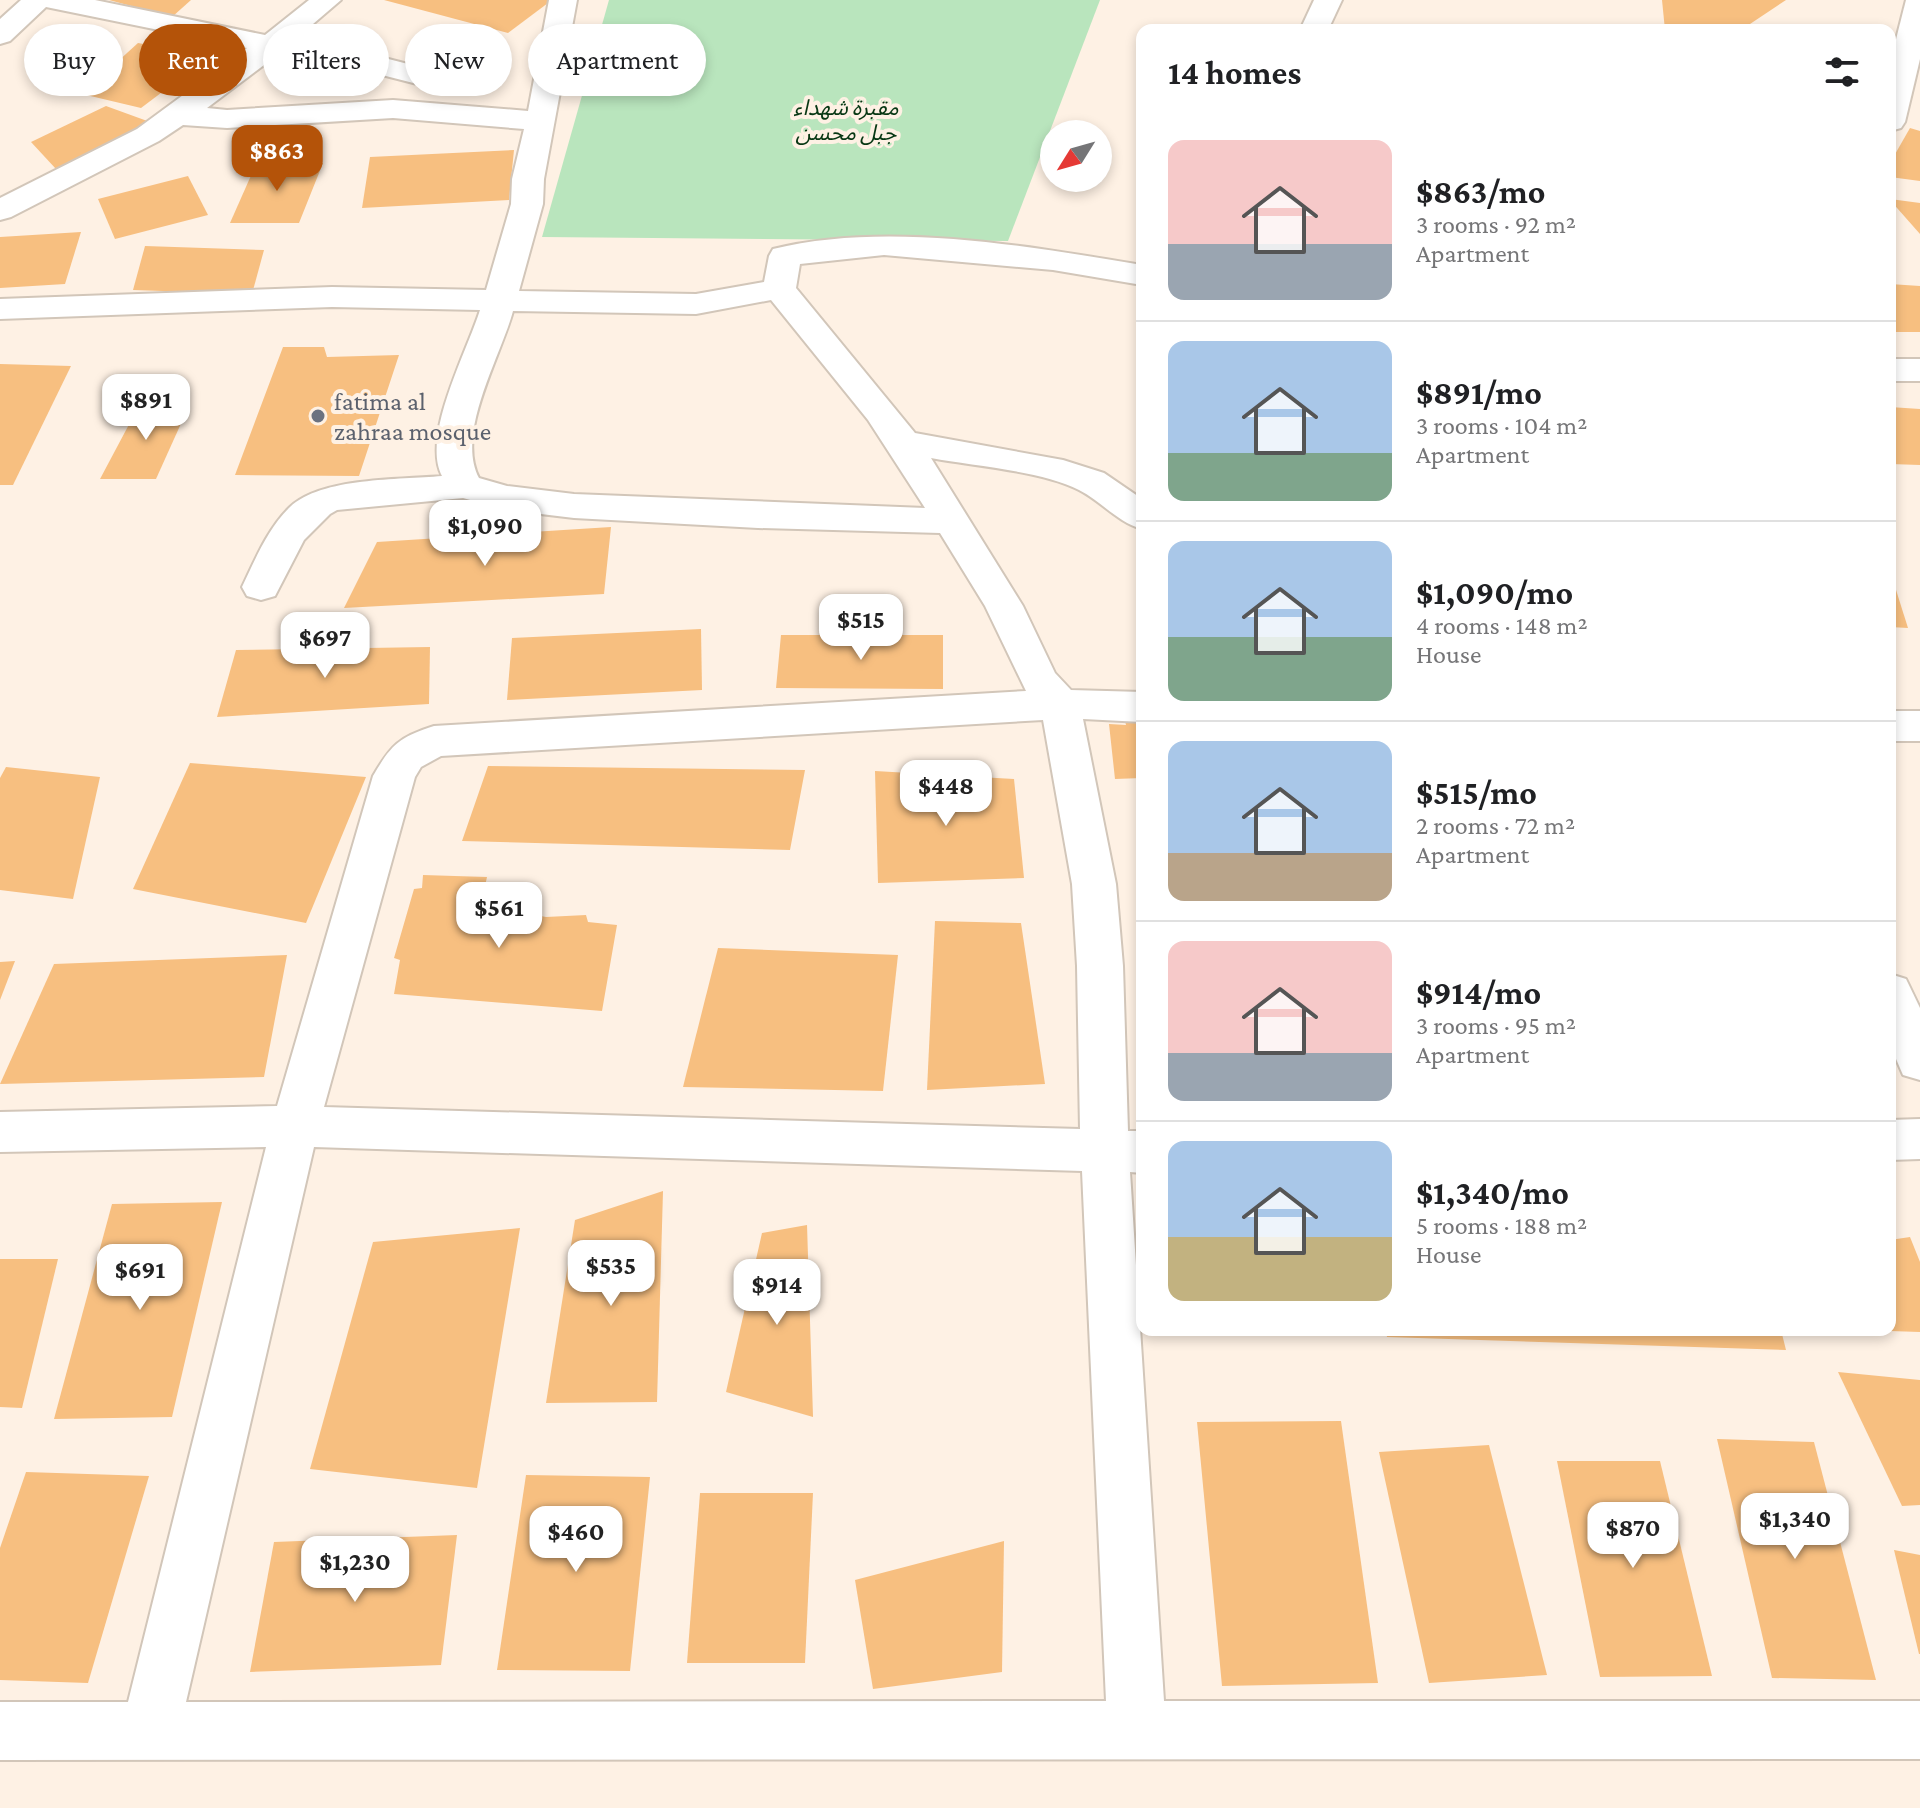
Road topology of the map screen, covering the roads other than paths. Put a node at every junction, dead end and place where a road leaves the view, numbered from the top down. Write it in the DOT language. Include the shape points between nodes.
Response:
graph roads {
  1 [pos="37,0"];
  2 [pos="54,0"];
  3 [pos="327,0"];
  4 [pos="563,0"];
  5 [pos="1328,0"];
  6 [pos="1920,0"];
  7 [pos="298,24"];
  8 [pos="1317,24"];
  9 [pos="0,35"];
  10 [pos="263,40"];
  11 [pos="263,52"];
  12 [pos="1896,98"];
  13 [pos="177,115"];
  14 [pos="541,121"];
  15 [pos="0,210"];
  16 [pos="1136,274"];
  17 [pos="779,289"];
  18 [pos="500,300"];
  19 [pos="0,309"];
  20 [pos="1896,370"];
  21 [pos="1920,370"];
  22 [pos="903,442"];
  23 [pos="465,486"];
  24 [pos="1136,513"];
  25 [pos="954,521"];
  26 [pos="261,587"];
  27 [pos="1060,704"];
  28 [pos="1136,707"];
  29 [pos="1896,726"];
  30 [pos="1920,726"];
  31 [pos="1896,1006"];
  32 [pos="1920,1061"];
  33 [pos="295,1126"];
  34 [pos="0,1132"];
  35 [pos="1920,1139"];
  36 [pos="1896,1140"];
  37 [pos="1124,1152"];
  38 [pos="150,1730"];
  39 [pos="1137,1730"];
  40 [pos="1920,1730"];
  41 [pos="0,1731"];
  1 -- 9 [label="street"];
  2 -- 10 [label="street"];
  3 -- 7 [label="street"];
  4 -- 14 [label="street"];
  5 -- 8 [label="street"];
  6 -- 12 [label="street"];
  11 -- 13 [label="street"];
  13 -- 14 [label="street" via="227,119 393,109"];
  13 -- 15 [label="street" via="95,164"];
  14 -- 18 [label="street" via="527,204"];
  16 -- 17 [label="street" via="884,245 785,256"];
  17 -- 18 [label="street" via="696,304"];
  17 -- 22 [label="street"];
  18 -- 19 [label="street" via="332,297"];
  18 -- 23 [label="street" via="459,420 453,463"];
  20 -- 21 [label="street"];
  22 -- 24 [label="street" via="1050,468 1091,481"];
  22 -- 25 [label="street"];
  23 -- 25 [label="street" via="503,498 566,506 725,517"];
  23 -- 26 [label="street" via="314,504 298,516"];
  25 -- 27 [label="street" via="1004,606 1039,680"];
  27 -- 28 [label="street"];
  27 -- 33 [label="street" via="434,741 414,749 394,776"];
  27 -- 37 [label="street" via="1094,884"];
  29 -- 30 [label="street"];
  31 -- 32 [label="street"];
  33 -- 34 [label="street"];
  33 -- 37 [label="street"];
  33 -- 38 [label="street"];
  35 -- 36 [label="street"];
  37 -- 39 [label="street"];
  38 -- 39 [label="street"];
  38 -- 41 [label="street"];
  39 -- 40 [label="street"];
}
